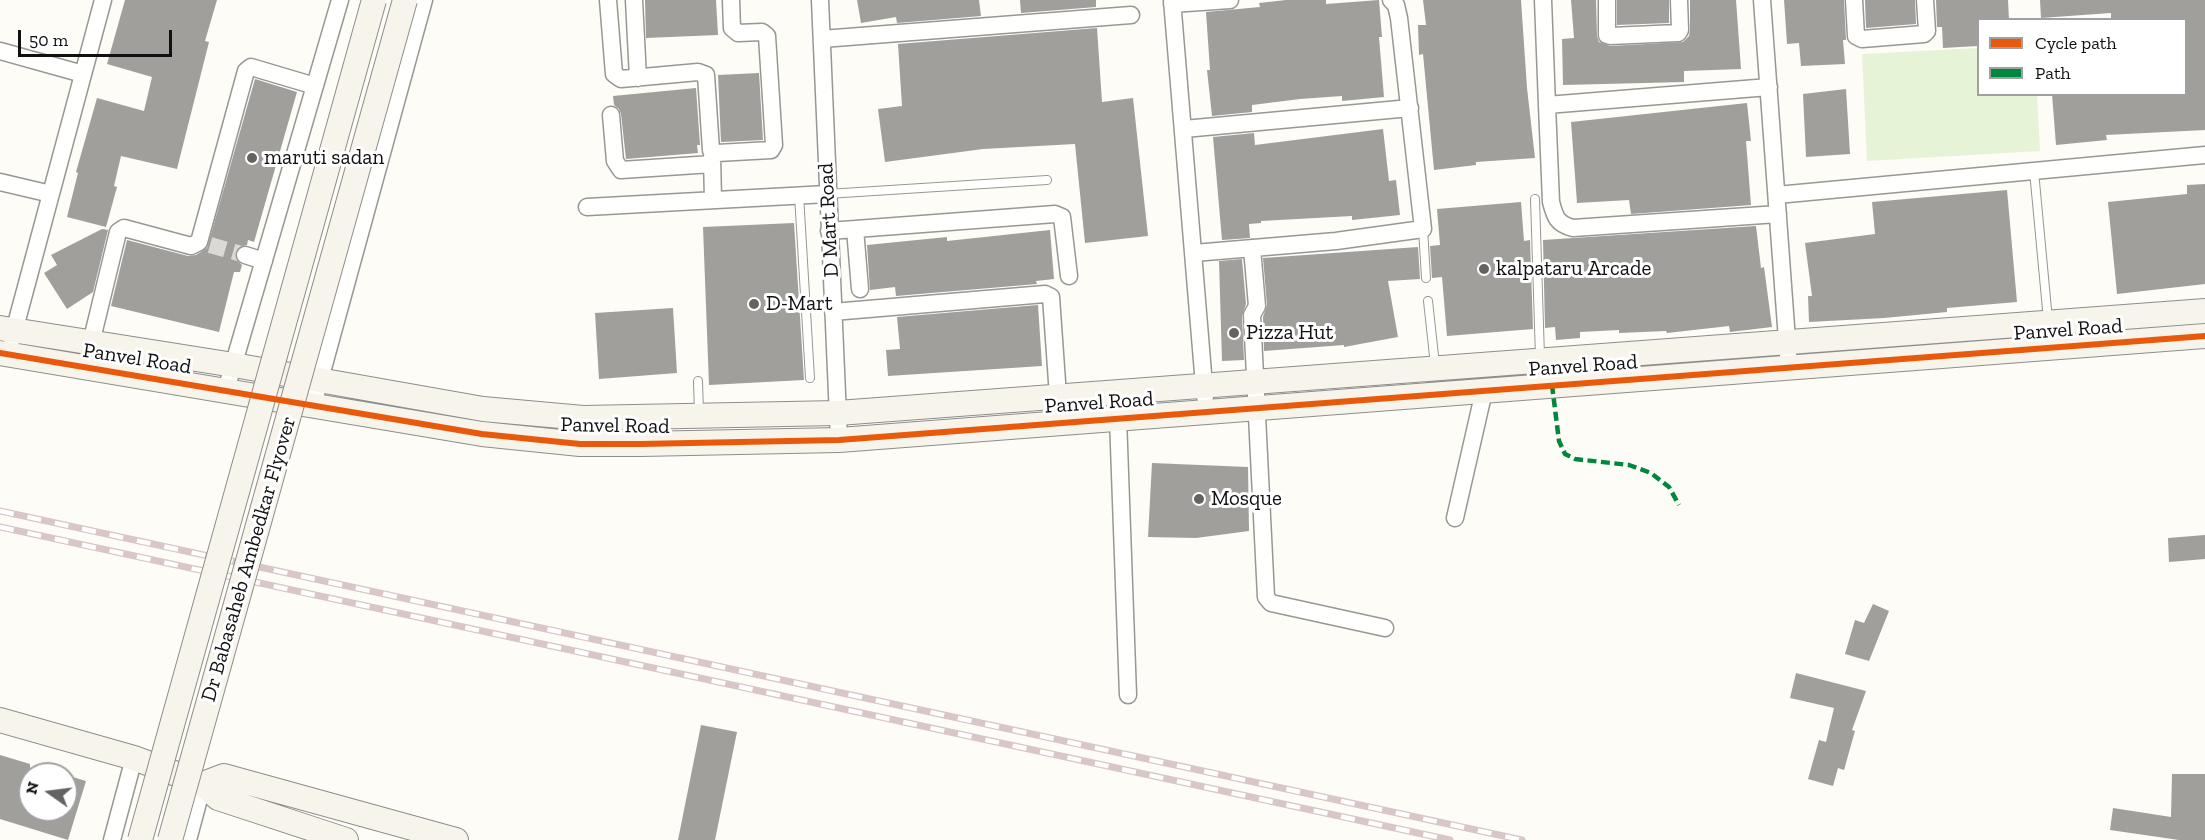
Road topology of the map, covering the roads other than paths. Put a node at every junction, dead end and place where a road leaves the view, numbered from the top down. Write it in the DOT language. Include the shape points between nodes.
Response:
graph roads {
  1 [pos="103,0"];
  2 [pos="340,0"];
  3 [pos="374,0"];
  4 [pos="405,0"];
  5 [pos="424,0"];
  6 [pos="608,0"];
  7 [pos="634,0"];
  8 [pos="731,0"];
  9 [pos="820,0"];
  10 [pos="1230,0"];
  11 [pos="1391,0"];
  12 [pos="1543,0"];
  13 [pos="1607,0"];
  14 [pos="1679,0"];
  15 [pos="1762,0"];
  16 [pos="1854,0"];
  17 [pos="1925,0"];
  18 [pos="1172,2"];
  19 [pos="1131,15"];
  20 [pos="822,39"];
  21 [pos="0,51"];
  22 [pos="83,74"];
  23 [pos="638,78"];
  24 [pos="315,86"];
  25 [pos="1769,87"];
  26 [pos="1547,105"];
  27 [pos="1410,108"];
  28 [pos="611,115"];
  29 [pos="1184,129"];
  30 [pos="2205,155"];
  31 [pos="2034,171"];
  32 [pos="1047,180"];
  33 [pos="0,182"];
  34 [pos="51,194"];
  35 [pos="827,194"];
  36 [pos="799,195"];
  37 [pos="1777,195"];
  38 [pos="1535,199"];
  39 [pos="712,200"];
  40 [pos="587,207"];
  41 [pos="1778,214"];
  42 [pos="855,229"];
  43 [pos="1423,229"];
  44 [pos="829,231"];
  45 [pos="1252,248"];
  46 [pos="1194,253"];
  47 [pos="245,255"];
  48 [pos="264,261"];
  49 [pos="1069,276"];
  50 [pos="1426,278"];
  51 [pos="860,289"];
  52 [pos="1428,302"];
  53 [pos="2205,311"];
  54 [pos="833,312"];
  55 [pos="2048,323"];
  56 [pos="7,330"];
  57 [pos="2205,336"];
  58 [pos="1788,342"];
  59 [pos="91,343"];
  60 [pos="4,354"];
  61 [pos="1540,361"];
  62 [pos="234,365"];
  63 [pos="1789,367"];
  64 [pos="1435,369"];
  65 [pos="810,378"];
  66 [pos="320,381"];
  67 [pos="698,381"];
  68 [pos="1256,382"];
  69 [pos="1205,386"];
  70 [pos="226,390"];
  71 [pos="1484,391"];
  72 [pos="1058,396"];
  73 [pos="313,405"];
  74 [pos="1256,408"];
  75 [pos="1205,412"];
  76 [pos="838,413"];
  77 [pos="699,417"];
  78 [pos="1118,418"];
  79 [pos="839,440"];
  80 [pos="1455,518"];
  81 [pos="1385,627"];
  82 [pos="1128,695"];
  83 [pos="0,720"];
  84 [pos="134,758"];
  85 [pos="203,784"];
  86 [pos="334,838"];
  87 [pos="112,840"];
  88 [pos="140,840"];
  89 [pos="170,840"];
  90 [pos="188,840"];
  91 [pos="456,840"];
  1 -- 22 [label="street"];
  2 -- 24 [label="street"];
  3 -- 88 [label="street, Dr Babasaheb Ambedkar Flyover, bridge"];
  4 -- 89 [label="street, Dr Babasaheb Ambedkar Flyover, bridge"];
  5 -- 66 [label="street"];
  6 -- 23 [label="street" via="614,74 621,79"];
  7 -- 23 [label="street"];
  8 -- 23 [label="street" via="732,28 738,33 762,32 766,36 774,145 771,150 711,150 706,75 699,72"];
  9 -- 20 [label="street, D Mart Road"];
  10 -- 18 [label="street"];
  11 -- 27 [label="street" via="1399,18"];
  12 -- 26 [label="street"];
  13 -- 14 [label="street" via="1610,36 1678,33"];
  15 -- 25 [label="street"];
  16 -- 17 [label="street" via="1856,36 1862,39 1924,34"];
  18 -- 29 [label="street"];
  19 -- 20 [label="street"];
  20 -- 35 [label="street, D Mart Road"];
  21 -- 22 [label="street"];
  22 -- 34 [label="street"];
  24 -- 48 [label="street"];
  24 -- 59 [label="street" via="251,67 246,71 204,244 191,246 124,228 118,232"];
  25 -- 26 [label="street"];
  25 -- 37 [label="street"];
  26 -- 41 [label="street" via="1551,202 1563,225 1573,228"];
  27 -- 29 [label="street"];
  27 -- 43 [label="street"];
  28 -- 39 [label="street" via="615,161 621,170 712,160"];
  29 -- 46 [label="street"];
  30 -- 31 [label="street"];
  31 -- 37 [label="street"];
  31 -- 55 [label="lane"];
  32 -- 35 [label="lane"];
  33 -- 34 [label="street"];
  34 -- 56 [label="street"];
  35 -- 36 [label="street"];
  35 -- 44 [label="street, D Mart Road"];
  36 -- 39 [label="street"];
  36 -- 65 [label="lane"];
  37 -- 41 [label="street"];
  38 -- 61 [label="lane"];
  39 -- 40 [label="street"];
  41 -- 58 [label="street"];
  42 -- 44 [label="street"];
  42 -- 49 [label="street" via="1055,214 1062,217"];
  42 -- 51 [label="street"];
  43 -- 45 [label="street"];
  43 -- 50 [label="lane"];
  44 -- 54 [label="street, D Mart Road"];
  45 -- 46 [label="street"];
  45 -- 68 [label="street" via="1257,306 1252,315"];
  46 -- 69 [label="street"];
  47 -- 48 [label="street"];
  48 -- 62 [label="street"];
  52 -- 64 [label="lane"];
  53 -- 55 [label="street, Panvel Road"];
  54 -- 72 [label="street" via="1045,294 1051,297"];
  54 -- 76 [label="street, D Mart Road"];
  55 -- 58 [label="street, Panvel Road"];
  56 -- 59 [label="street, Panvel Road"];
  56 -- 60 [label="street"];
  57 -- 63 [label="street, Panvel Road"];
  58 -- 61 [label="street, Panvel Road"];
  58 -- 63 [label="street"];
  59 -- 62 [label="street, Panvel Road"];
  60 -- 70 [label="street, Panvel Road"];
  61 -- 64 [label="street, Panvel Road"];
  62 -- 66 [label="street, Panvel Road"];
  62 -- 70 [label="street"];
  63 -- 71 [label="street, Panvel Road"];
  64 -- 68 [label="street, Panvel Road"];
  66 -- 73 [label="street"];
  66 -- 77 [label="street, Panvel Road" via="483,410 583,418"];
  67 -- 77 [label="lane"];
  68 -- 69 [label="street, Panvel Road"];
  68 -- 74 [label="street"];
  69 -- 72 [label="street, Panvel Road"];
  69 -- 75 [label="street"];
  70 -- 73 [label="street, Panvel Road"];
  71 -- 74 [label="street, Panvel Road"];
  71 -- 80 [label="street"];
  72 -- 76 [label="street, Panvel Road"];
  73 -- 79 [label="street, Panvel Road" via="482,434 580,444"];
  74 -- 75 [label="street, Panvel Road"];
  74 -- 81 [label="street" via="1266,597 1271,603"];
  75 -- 78 [label="street, Panvel Road"];
  76 -- 77 [label="street, Panvel Road"];
  76 -- 79 [label="street, D Mart Road"];
  78 -- 79 [label="street, Panvel Road"];
  78 -- 82 [label="street"];
  83 -- 84 [label="street"];
  84 -- 85 [label="street"];
  84 -- 87 [label="street"];
  85 -- 86 [label="street" via="218,798"];
  85 -- 90 [label="street"];
  85 -- 91 [label="street" via="224,776"];
}
